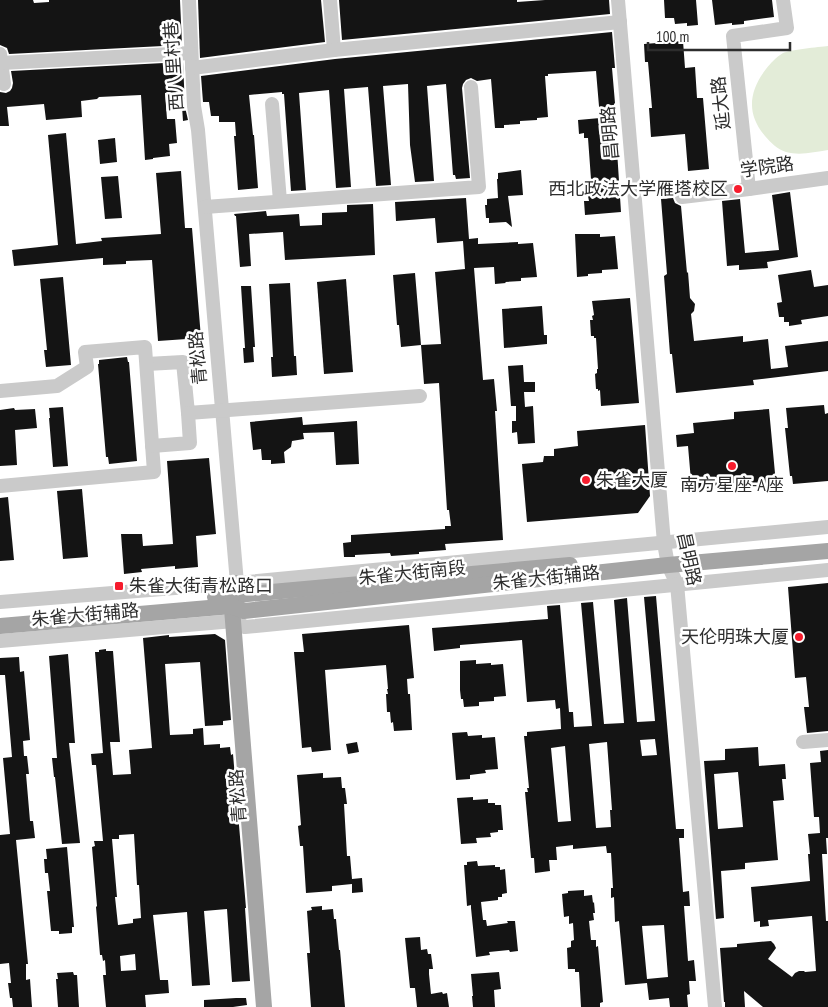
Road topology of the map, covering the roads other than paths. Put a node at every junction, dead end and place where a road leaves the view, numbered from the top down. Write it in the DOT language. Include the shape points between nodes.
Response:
graph roads {
  1 [pos="189,0"];
  2 [pos="330,0"];
  3 [pos="618,0"];
  4 [pos="783,0"];
  5 [pos="620,22"];
  6 [pos="334,50"];
  7 [pos="191,53"];
  8 [pos="1,58"];
  9 [pos="192,68"];
  10 [pos="4,84"];
  11 [pos="471,87"];
  12 [pos="272,104"];
  13 [pos="198,130"];
  14 [pos="828,178"];
  15 [pos="749,189"];
  16 [pos="682,197"];
  17 [pos="280,201"];
  18 [pos="205,207"];
  19 [pos="147,364"];
  20 [pos="0,391"];
  21 [pos="420,396"];
  22 [pos="222,410"];
  23 [pos="188,413"];
  24 [pos="152,446"];
  25 [pos="0,486"];
  26 [pos="828,527"];
  27 [pos="828,540"];
  28 [pos="828,551"];
  29 [pos="666,554"];
  30 [pos="828,570"];
  31 [pos="677,584"];
  32 [pos="0,602"];
  33 [pos="238,605"];
  34 [pos="0,615"];
  35 [pos="0,626"];
  36 [pos="0,641"];
  37 [pos="828,740"];
  38 [pos="803,742"];
  39 [pos="264,1007"];
  40 [pos="275,1007"];
  41 [pos="715,1007"];
  1 -- 7 [label="street, 西八里村巷"];
  2 -- 6 [label="street"];
  3 -- 5 [label="street, 昌明路"];
  4 -- 15 [label="street, 延大路" via="787,28 732,36"];
  5 -- 6 [label="street"];
  5 -- 29 [label="street, 昌明路"];
  6 -- 9 [label="street"];
  7 -- 8 [label="street"];
  7 -- 9 [label="street, 西八里村巷"];
  8 -- 10 [label="street"];
  9 -- 13 [label="street, 西八里村巷"];
  11 -- 17 [label="street" via="479,187"];
  12 -- 17 [label="street"];
  13 -- 18 [label="street, 青松路"];
  14 -- 15 [label="street, 学院路"];
  15 -- 16 [label="street, 学院路"];
  17 -- 18 [label="street"];
  18 -- 22 [label="street, 青松路"];
  19 -- 20 [label="street" via="145,347 85,352 86,367 57,386"];
  19 -- 23 [label="street" via="183,362"];
  19 -- 24 [label="street"];
  21 -- 22 [label="street"];
  22 -- 23 [label="street"];
  22 -- 33 [label="street, 青松路"];
  23 -- 24 [label="street" via="190,443"];
  24 -- 25 [label="street" via="154,472"];
  26 -- 29 [label="street"];
  27 -- 29 [label="main road, 朱雀大街南段"];
  28 -- 29 [label="main road, 朱雀大街南段"];
  29 -- 31 [label="street, 昌明路"];
  29 -- 33 [label="main road, 朱雀大街南段"];
  30 -- 31 [label="street, 朱雀大街辅路"];
  31 -- 33 [label="street, 朱雀大街辅路"];
  31 -- 41 [label="street, 昌明路"];
  32 -- 33 [label="street, 朱雀大街辅路"];
  33 -- 34 [label="main road, 朱雀大街南段"];
  33 -- 35 [label="main road, 朱雀大街南段"];
  33 -- 36 [label="street, 朱雀大街辅路"];
  33 -- 39 [label="main road, 青松路"];
  33 -- 40 [label="main road, 青松路"];
  37 -- 38 [label="street"];
}
